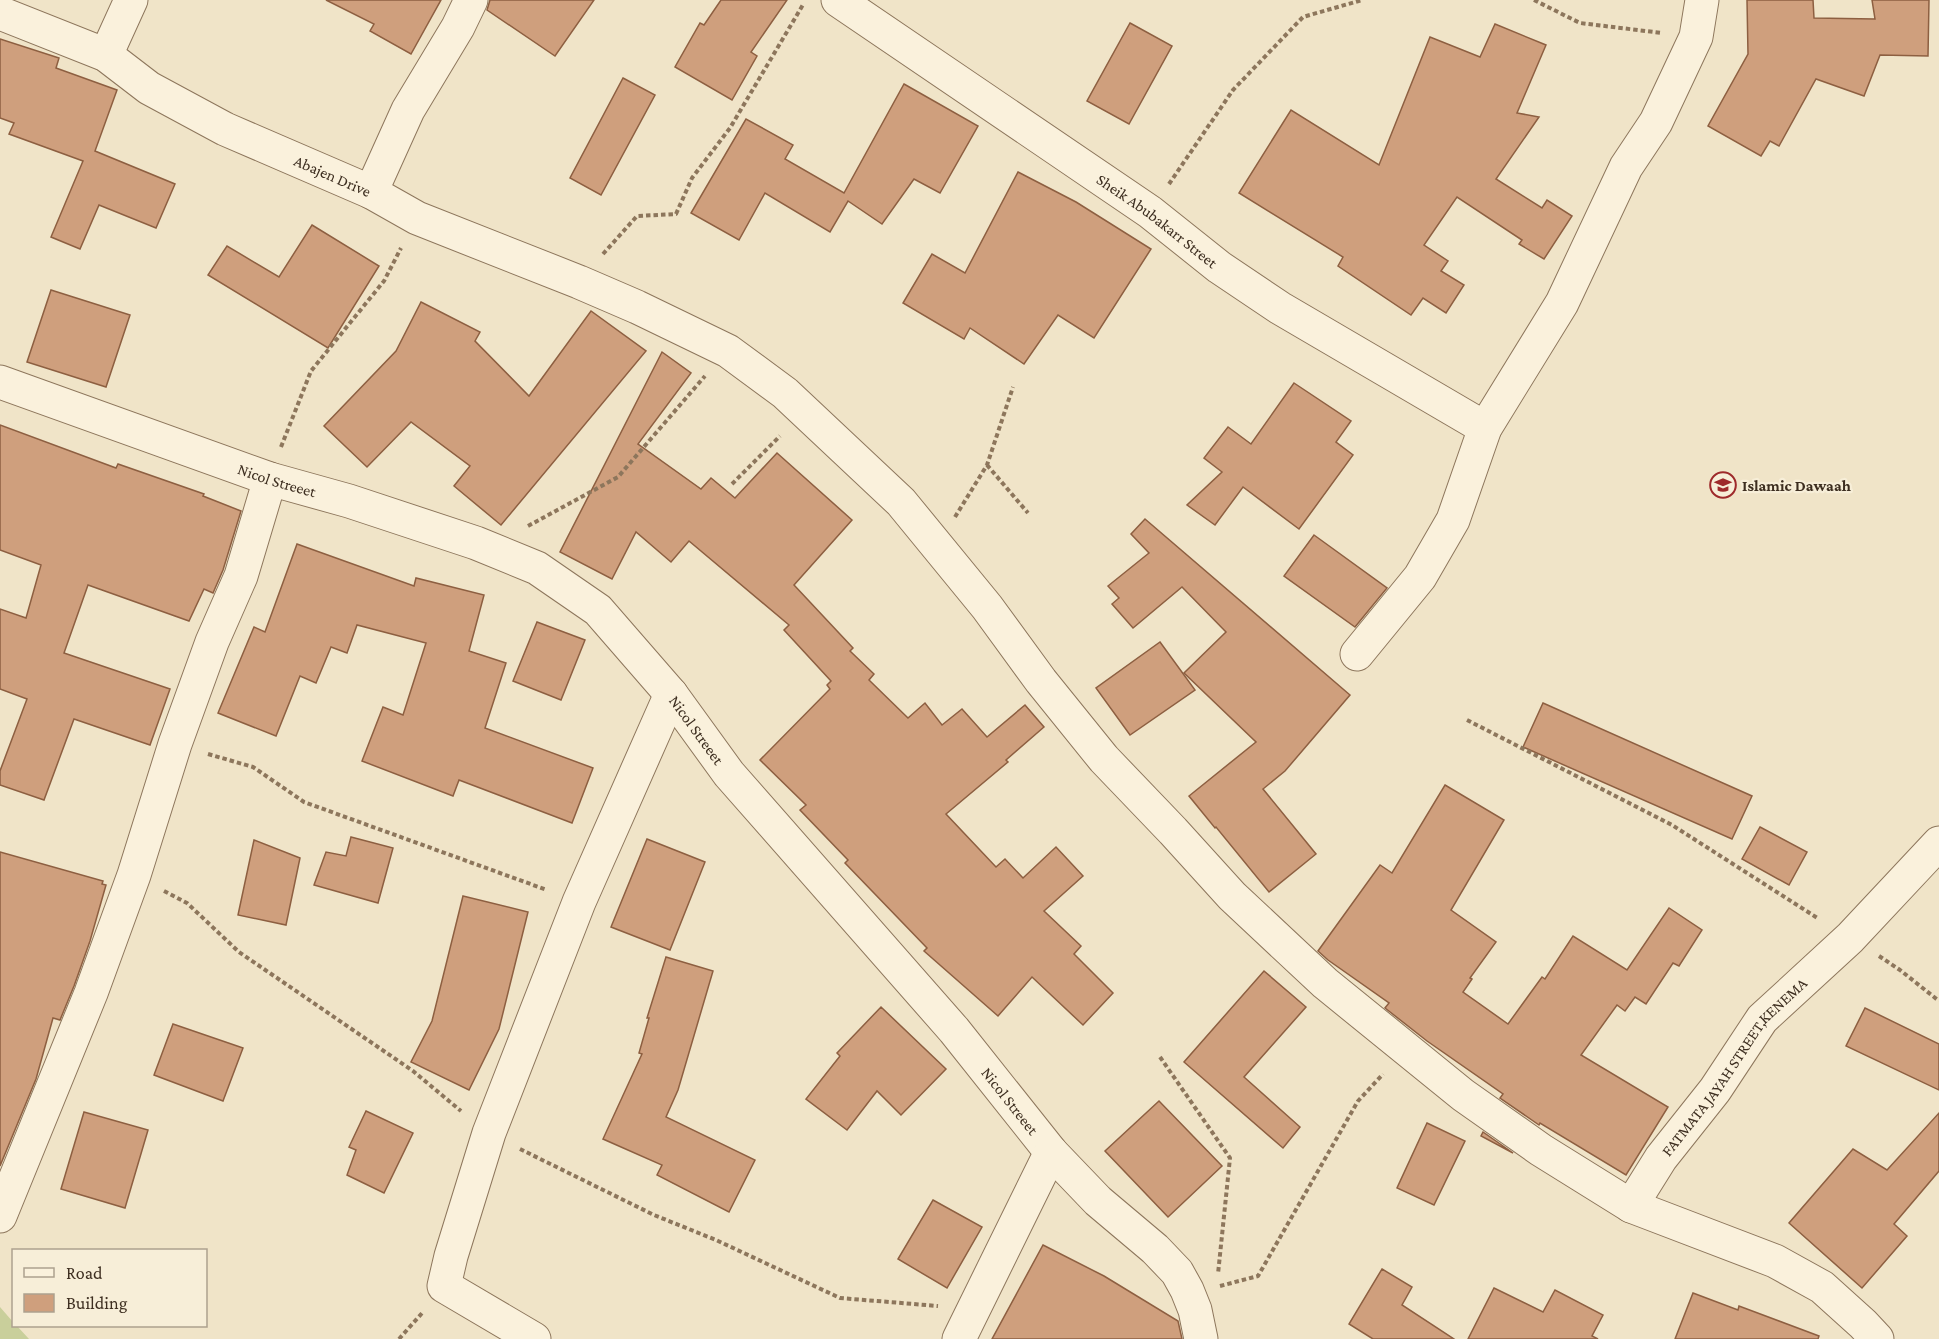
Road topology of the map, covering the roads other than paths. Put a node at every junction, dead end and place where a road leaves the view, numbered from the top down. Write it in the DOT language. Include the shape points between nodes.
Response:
graph roads {
  1 [pos="131,0"];
  2 [pos="471,0"];
  3 [pos="838,0"];
  4 [pos="1702,0"];
  5 [pos="0,13"];
  6 [pos="106,55"];
  7 [pos="371,192"];
  8 [pos="0,382"];
  9 [pos="1485,428"];
  10 [pos="270,479"];
  11 [pos="1357,654"];
  12 [pos="671,694"];
  13 [pos="1939,843"];
  14 [pos="1052,1152"];
  15 [pos="1631,1206"];
  16 [pos="0,1216"];
  17 [pos="534,1339"];
  18 [pos="959,1339"];
  19 [pos="1201,1339"];
  20 [pos="1877,1339"];
  1 -- 6 [label="street"];
  2 -- 7 [label="street, Abajen Drive" via="408,110"];
  3 -- 9 [label="street, Sheik Abubakarr Street" via="1150,212 1280,309"];
  4 -- 9 [label="street" via="1696,37 1656,122 1626,167 1562,303"];
  5 -- 6 [label="street, Abajen Drive"];
  6 -- 7 [label="street, Abajen Drive" via="148,88 225,129"];
  7 -- 15 [label="street" via="417,218 579,282 728,351 785,393 901,502 1104,759 1232,896 1325,983 1405,1050 1541,1150"];
  8 -- 10 [label="street, Nicol Streeet"];
  9 -- 11 [label="street" via="1453,520 1420,577"];
  10 -- 12 [label="street, Nicol Streeet" via="476,543 537,568 598,610"];
  10 -- 16 [label="street" via="241,576 175,744 134,875 91,993"];
  12 -- 14 [label="street, Nicol Streeet" via="729,774 954,1030"];
  12 -- 17 [label="street" via="579,902 489,1133 444,1286"];
  13 -- 15 [label="street, FATMATA JAYAH STREET,KENEMA" via="1850,938 1761,1019"];
  14 -- 18 [label="street"];
  14 -- 19 [label="street, Nicol Streeet" via="1098,1201 1177,1272 1187,1290"];
  15 -- 20 [label="street" via="1775,1261 1822,1287"];
}
